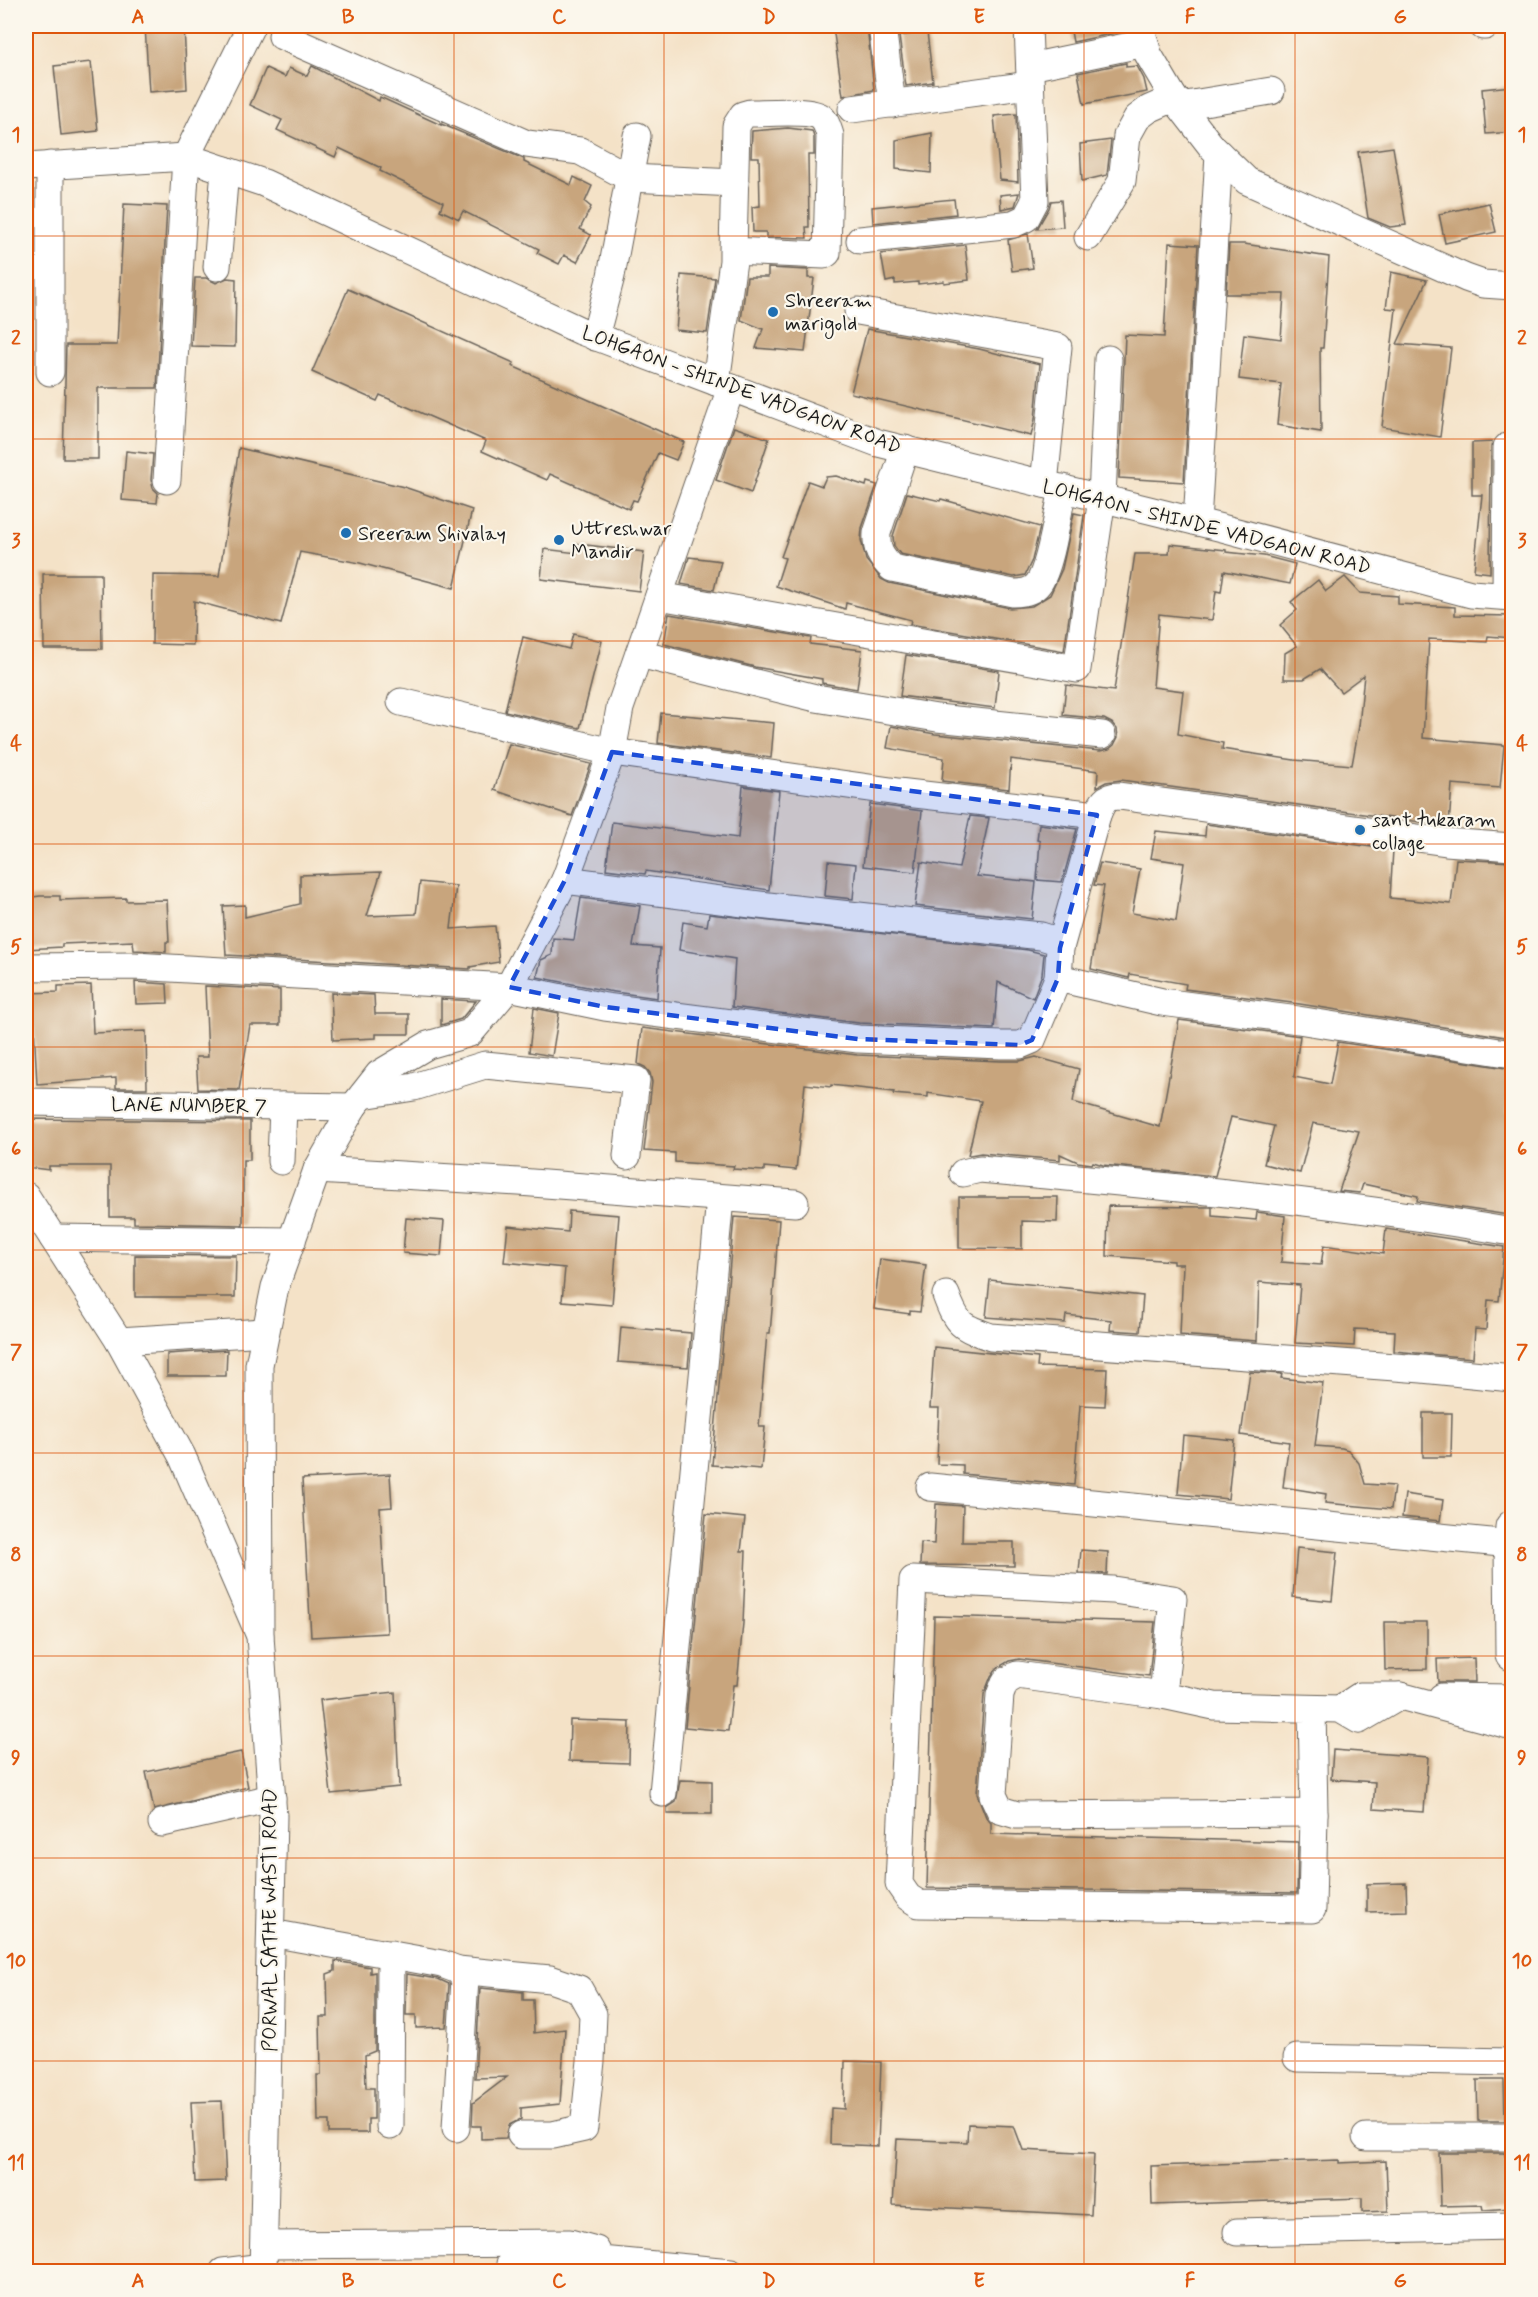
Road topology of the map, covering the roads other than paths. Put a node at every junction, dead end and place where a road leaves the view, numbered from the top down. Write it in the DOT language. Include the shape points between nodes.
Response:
graph roads {
  1 [pos="251,26"];
  2 [pos="882,26"];
  3 [pos="1028,26"];
  4 [pos="1143,34"];
  5 [pos="282,36"];
  6 [pos="1030,76"];
  7 [pos="1271,91"];
  8 [pos="1177,102"];
  9 [pos="892,104"];
  10 [pos="852,109"];
  11 [pos="637,136"];
  12 [pos="1219,154"];
  13 [pos="186,157"];
  14 [pos="32,161"];
  15 [pos="225,170"];
  16 [pos="630,178"];
  17 [pos="735,183"];
  18 [pos="1088,237"];
  19 [pos="860,240"];
  20 [pos="734,251"];
  21 [pos="217,267"];
  22 [pos="1512,286"];
  23 [pos="858,311"];
  24 [pos="595,337"];
  25 [pos="1108,359"];
  26 [pos="50,372"];
  27 [pos="724,385"];
  28 [pos="1507,447"];
  29 [pos="905,449"];
  30 [pos="167,480"];
  31 [pos="1053,486"];
  32 [pos="1102,498"];
  33 [pos="1197,522"];
  34 [pos="1509,596"];
  35 [pos="659,597"];
  36 [pos="639,654"];
  37 [pos="401,702"];
  38 [pos="1102,735"];
  39 [pos="612,752"];
  40 [pos="1096,815"];
  41 [pos="1512,847"];
  42 [pos="565,880"];
  43 [pos="1060,948"];
  44 [pos="26,967"];
  45 [pos="1058,978"];
  46 [pos="509,987"];
  47 [pos="1512,1054"];
  48 [pos="358,1101"];
  49 [pos="26,1102"];
  50 [pos="283,1106"];
  51 [pos="627,1156"];
  52 [pos="281,1161"];
  53 [pos="317,1170"];
  54 [pos="963,1173"];
  55 [pos="26,1196"];
  56 [pos="720,1199"];
  57 [pos="795,1203"];
  58 [pos="1512,1232"];
  59 [pos="53,1238"];
  60 [pos="292,1241"];
  61 [pos="946,1295"];
  62 [pos="265,1332"];
  63 [pos="119,1341"];
  64 [pos="1512,1378"];
  65 [pos="930,1487"];
  66 [pos="1511,1535"];
  67 [pos="260,1636"];
  68 [pos="1512,1654"];
  69 [pos="1163,1695"];
  70 [pos="1400,1696"];
  71 [pos="1512,1698"];
  72 [pos="1312,1709"];
  73 [pos="1512,1726"];
  74 [pos="663,1793"];
  75 [pos="272,1797"];
  76 [pos="1314,1813"];
  77 [pos="162,1823"];
  78 [pos="271,1933"];
  79 [pos="391,1954"];
  80 [pos="458,1970"];
  81 [pos="1297,2058"];
  82 [pos="1512,2062"];
  83 [pos="390,2126"];
  84 [pos="456,2128"];
  85 [pos="521,2135"];
  86 [pos="1366,2137"];
  87 [pos="1512,2137"];
  88 [pos="1512,2226"];
  89 [pos="1237,2232"];
  90 [pos="510,2260"];
  91 [pos="263,2261"];
  92 [pos="596,2267"];
  93 [pos="223,2271"];
  94 [pos="730,2271"];
  1 -- 13 [label="street"];
  2 -- 9 [label="street"];
  3 -- 6 [label="street"];
  4 -- 6 [label="street"];
  4 -- 8 [label="street" via="1148,54"];
  5 -- 16 [label="street" via="527,144 580,151"];
  6 -- 9 [label="street"];
  6 -- 19 [label="street" via="1035,201 1026,218 1013,224"];
  7 -- 8 [label="street"];
  8 -- 12 [label="street"];
  8 -- 18 [label="street" via="1149,109 1137,118 1127,136 1122,181"];
  9 -- 10 [label="street"];
  11 -- 16 [label="street"];
  12 -- 22 [label="street" via="1247,181 1466,278"];
  12 -- 33 [label="street"];
  13 -- 14 [label="street, LOHGAON - SHINDE VADGAON ROAD"];
  13 -- 15 [label="street, LOHGAON - SHINDE VADGAON ROAD"];
  13 -- 30 [label="street"];
  14 -- 26 [label="street"];
  15 -- 21 [label="street"];
  15 -- 24 [label="street, LOHGAON - SHINDE VADGAON ROAD" via="264,183"];
  16 -- 17 [label="street"];
  16 -- 24 [label="street"];
  17 -- 20 [label="street"];
  17 -- 20 [label="street" via="736,126 743,115 821,116 830,135 827,253"];
  20 -- 27 [label="street"];
  23 -- 31 [label="street" via="1058,347"];
  24 -- 27 [label="street, LOHGAON - SHINDE VADGAON ROAD"];
  25 -- 32 [label="street"];
  27 -- 29 [label="street, LOHGAON - SHINDE VADGAON ROAD" via="878,443"];
  27 -- 35 [label="street"];
  28 -- 34 [label="street"];
  29 -- 31 [label="street, LOHGAON - SHINDE VADGAON ROAD"];
  29 -- 31 [label="street" via="877,533 881,558 892,568 1025,593 1037,586 1045,573"];
  31 -- 32 [label="street, LOHGAON - SHINDE VADGAON ROAD"];
  32 -- 33 [label="street, LOHGAON - SHINDE VADGAON ROAD"];
  32 -- 35 [label="street" via="1077,669"];
  33 -- 34 [label="street, LOHGAON - SHINDE VADGAON ROAD" via="1470,594"];
  35 -- 36 [label="street"];
  36 -- 38 [label="street" via="838,701 937,718"];
  36 -- 39 [label="street" via="620,708"];
  37 -- 39 [label="street"];
  39 -- 40 [label="street"];
  39 -- 42 [label="street"];
  40 -- 41 [label="street" via="1103,801 1119,796 1446,842"];
  40 -- 43 [label="street"];
  42 -- 43 [label="street" via="1041,936 1054,940"];
  42 -- 46 [label="street"];
  43 -- 45 [label="street"];
  44 -- 46 [label="street" via="134,966"];
  45 -- 46 [label="street" via="1032,1040 1020,1045 858,1039 605,1007"];
  45 -- 47 [label="street" via="1162,1002"];
  46 -- 48 [label="street" via="470,1033 428,1045 379,1074"];
  48 -- 50 [label="street, LANE NUMBER 7"];
  48 -- 51 [label="street, LANE NUMBER 7" via="485,1065 636,1080"];
  48 -- 53 [label="street"];
  49 -- 50 [label="street, LANE NUMBER 7"];
  50 -- 52 [label="street"];
  53 -- 56 [label="street"];
  53 -- 60 [label="street"];
  54 -- 58 [label="street" via="980,1169 1180,1187"];
  55 -- 59 [label="street, PORWAL SATHE WASTI ROAD"];
  56 -- 57 [label="street"];
  56 -- 74 [label="street"];
  59 -- 60 [label="street"];
  59 -- 63 [label="street, PORWAL SATHE WASTI ROAD"];
  60 -- 62 [label="street" via="275,1287"];
  61 -- 64 [label="street" via="954,1317 967,1329 991,1337"];
  62 -- 63 [label="street"];
  62 -- 67 [label="street" via="259,1365"];
  63 -- 67 [label="street, PORWAL SATHE WASTI ROAD" via="183,1456"];
  65 -- 66 [label="street"];
  66 -- 68 [label="main road"];
  67 -- 75 [label="street, PORWAL SATHE WASTI ROAD"];
  69 -- 72 [label="street" via="1214,1706"];
  69 -- 76 [label="street" via="1017,1675 1005,1682 1000,1695 993,1795 1000,1810 1017,1815"];
  69 -- 76 [label="street" via="1173,1599 1113,1590 913,1580 899,1884 908,1897 919,1904 1312,1909"];
  70 -- 71 [label="street"];
  70 -- 72 [label="street" via="1359,1720 1340,1709"];
  70 -- 73 [label="street"];
  72 -- 76 [label="street"];
  75 -- 77 [label="street"];
  75 -- 78 [label="street, PORWAL SATHE WASTI ROAD"];
  78 -- 79 [label="street"];
  78 -- 91 [label="street, PORWAL SATHE WASTI ROAD"];
  79 -- 80 [label="street"];
  79 -- 83 [label="street"];
  80 -- 84 [label="street" via="465,1979"];
  80 -- 85 [label="street" via="550,1979 579,1989 593,2014 584,2128 553,2135"];
  81 -- 82 [label="street"];
  86 -- 87 [label="street"];
  88 -- 89 [label="street"];
  90 -- 91 [label="street"];
  90 -- 92 [label="street" via="570,2243 596,2250"];
  91 -- 93 [label="street"];
  92 -- 94 [label="street"];
}
